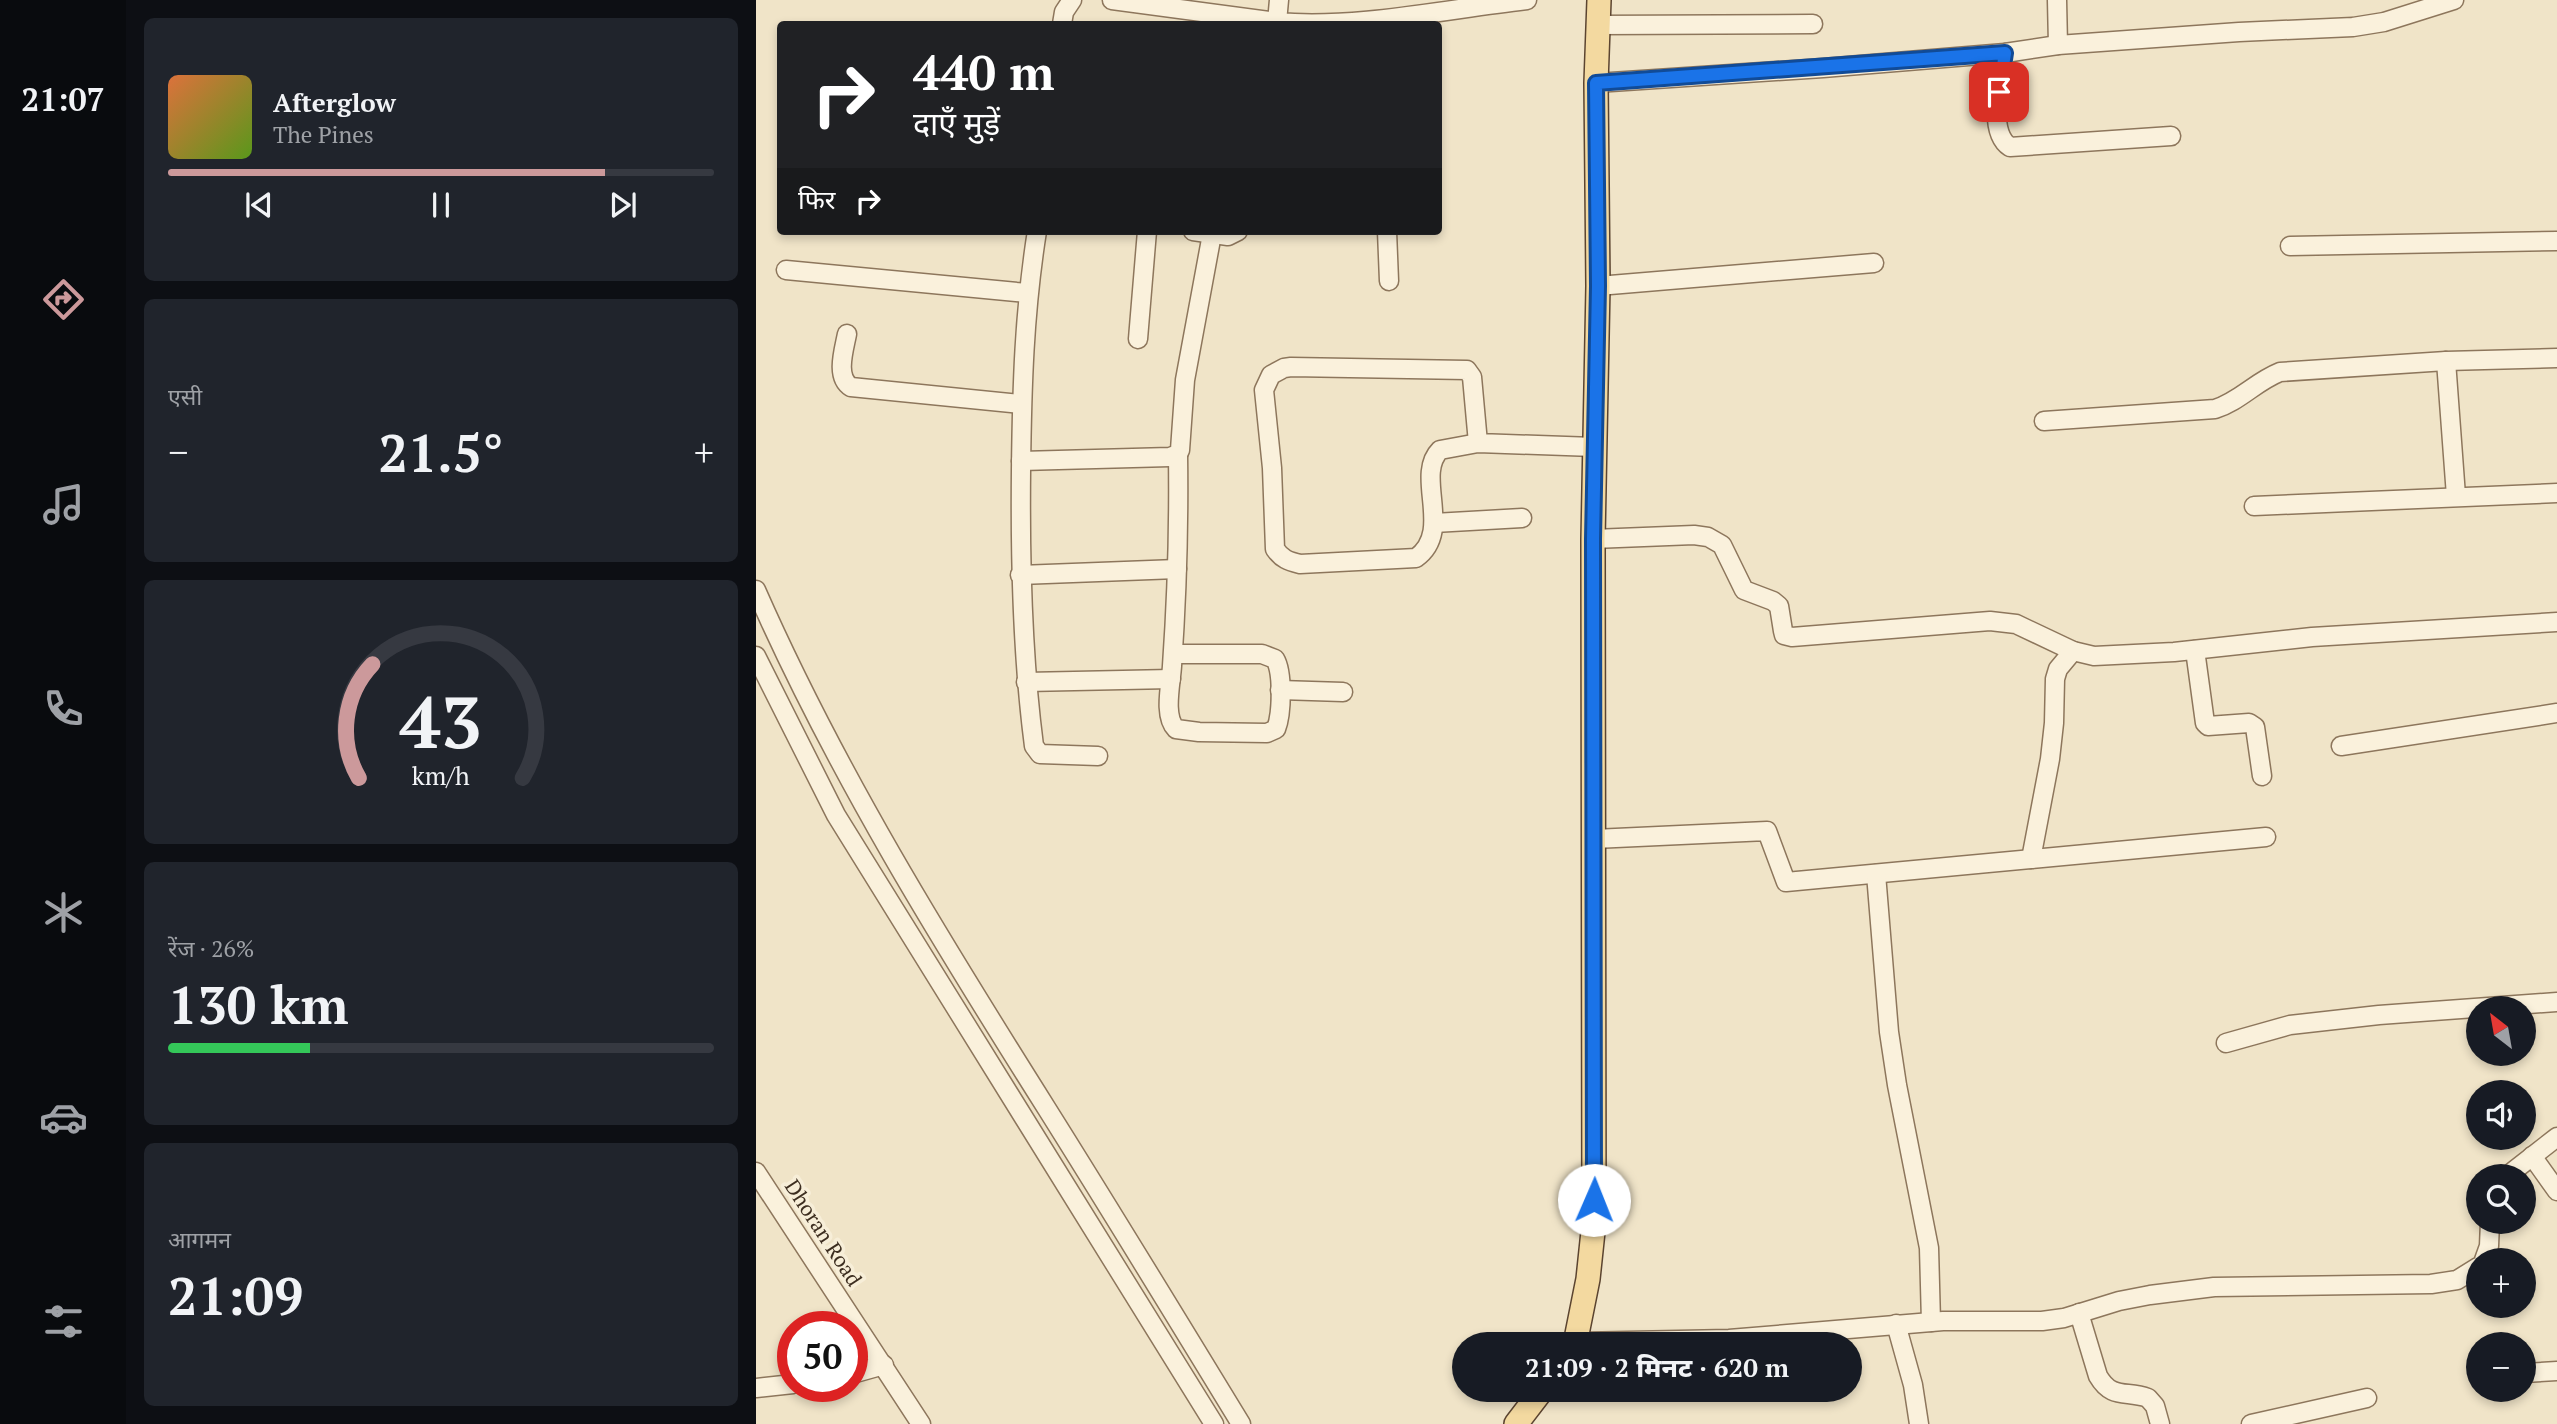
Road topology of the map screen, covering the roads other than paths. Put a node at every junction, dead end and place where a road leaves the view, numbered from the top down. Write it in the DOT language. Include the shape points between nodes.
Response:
graph roads {
  1 [pos="1071,0"];
  2 [pos="1112,0"];
  3 [pos="1279,0"];
  4 [pos="1527,0"];
  5 [pos="1599,0"];
  6 [pos="2057,0"];
  7 [pos="2454,0"];
  8 [pos="1062,21"];
  9 [pos="1270,21"];
  10 [pos="1277,21"];
  11 [pos="1390,21"];
  12 [pos="1813,24"];
  13 [pos="1598,25"];
  14 [pos="2058,45"];
  15 [pos="2005,53"];
  16 [pos="1596,83"];
  17 [pos="2171,136"];
  18 [pos="1036,235"];
  19 [pos="1147,235"];
  20 [pos="1212,235"];
  21 [pos="1387,235"];
  22 [pos="2557,241"];
  23 [pos="2290,246"];
  24 [pos="1874,263"];
  25 [pos="786,270"];
  26 [pos="1389,281"];
  27 [pos="1598,286"];
  28 [pos="1027,293"];
  29 [pos="847,334"];
  30 [pos="1138,339"];
  31 [pos="2557,358"];
  32 [pos="2446,361"];
  33 [pos="1020,404"];
  34 [pos="2044,421"];
  35 [pos="1478,443"];
  36 [pos="1594,447"];
  37 [pos="1178,454"];
  38 [pos="1021,461"];
  39 [pos="2557,493"];
  40 [pos="2456,496"];
  41 [pos="2254,506"];
  42 [pos="1522,518"];
  43 [pos="1434,523"];
  44 [pos="1593,539"];
  45 [pos="1177,569"];
  46 [pos="1020,575"];
  47 [pos="756,590"];
  48 [pos="2557,622"];
  49 [pos="2195,650"];
  50 [pos="2073,651"];
  51 [pos="1173,654"];
  52 [pos="787,657"];
  53 [pos="759,663"];
  54 [pos="1171,679"];
  55 [pos="1026,682"];
  56 [pos="1280,690"];
  57 [pos="1342,692"];
  58 [pos="2557,713"];
  59 [pos="2341,746"];
  60 [pos="1098,756"];
  61 [pos="2262,776"];
  62 [pos="861,802"];
  63 [pos="836,815"];
  64 [pos="2266,837"];
  65 [pos="1594,839"];
  66 [pos="2031,859"];
  67 [pos="1876,873"];
  68 [pos="2557,1002"];
  69 [pos="2226,1043"];
  70 [pos="2557,1137"];
  71 [pos="2532,1156"];
  72 [pos="2522,1164"];
  73 [pos="756,1172"];
  74 [pos="2557,1191"];
  75 [pos="2466,1274"];
  76 [pos="2079,1314"];
  77 [pos="1931,1322"];
  78 [pos="1896,1324"];
  79 [pos="1578,1332"];
  80 [pos="1807,1332"];
  81 [pos="884,1365"];
  82 [pos="868,1370"];
  83 [pos="2557,1371"];
  84 [pos="2536,1372"];
  85 [pos="777,1386"];
  86 [pos="756,1388"];
  87 [pos="2367,1398"];
  88 [pos="1533,1402"];
  89 [pos="921,1424"];
  90 [pos="1214,1424"];
  91 [pos="1241,1424"];
  92 [pos="1516,1424"];
  93 [pos="1919,1424"];
  94 [pos="2160,1424"];
  95 [pos="2251,1424"];
  1 -- 8 [label="street"];
  2 -- 9 [label="street"];
  3 -- 10 [label="street"];
  4 -- 11 [label="street"];
  5 -- 13 [label="main road"];
  6 -- 14 [label="street"];
  7 -- 14 [label="street" via="2353,27"];
  12 -- 13 [label="street"];
  13 -- 16 [label="main road"];
  14 -- 15 [label="street"];
  15 -- 16 [label="street"];
  15 -- 17 [label="street" via="1997,111 1999,135 2010,147"];
  16 -- 27 [label="main road"];
  18 -- 28 [label="street"];
  19 -- 30 [label="street"];
  20 -- 37 [label="street" via="1185,380"];
  21 -- 26 [label="street"];
  22 -- 23 [label="street"];
  24 -- 27 [label="street"];
  25 -- 28 [label="street"];
  27 -- 36 [label="main road"];
  28 -- 33 [label="street"];
  29 -- 33 [label="street" via="842,376 851,387"];
  31 -- 32 [label="street"];
  32 -- 34 [label="street" via="2280,372 2231,404 2203,411"];
  32 -- 40 [label="street"];
  33 -- 38 [label="street"];
  35 -- 36 [label="street"];
  35 -- 43 [label="street" via="1447,447 1434,457"];
  35 -- 43 [label="street" via="1472,377 1461,368 1284,368 1267,381 1263,400 1272,468 1274,542 1281,557 1300,564 1410,559 1429,544"];
  36 -- 44 [label="main road"];
  37 -- 38 [label="street"];
  37 -- 45 [label="street"];
  38 -- 46 [label="street"];
  39 -- 40 [label="street"];
  40 -- 41 [label="street"];
  42 -- 43 [label="street"];
  44 -- 50 [label="street" via="1694,535 1715,540 1729,555 1744,590 1779,606 1781,628 1787,636 1990,621 2026,628"];
  44 -- 65 [label="main road"];
  45 -- 46 [label="street"];
  45 -- 51 [label="street"];
  46 -- 55 [label="street"];
  47 -- 52 [label="street"];
  48 -- 49 [label="street" via="2325,636"];
  49 -- 50 [label="street" via="2094,656"];
  49 -- 61 [label="street" via="2204,723 2249,723 2255,727"];
  50 -- 66 [label="street" via="2054,679 2050,759"];
  51 -- 54 [label="street"];
  51 -- 56 [label="street" via="1269,656 1279,668"];
  52 -- 53 [label="street"];
  52 -- 62 [label="street"];
  53 -- 63 [label="street"];
  54 -- 55 [label="street"];
  54 -- 56 [label="street" via="1171,724 1199,732 1273,731 1279,725"];
  55 -- 60 [label="street" via="1037,752"];
  56 -- 57 [label="street"];
  58 -- 59 [label="street"];
  62 -- 63 [label="street"];
  62 -- 91 [label="street"];
  63 -- 90 [label="street"];
  64 -- 66 [label="street"];
  65 -- 67 [label="street" via="1767,831 1786,882"];
  65 -- 79 [label="main road" via="1594,1222"];
  66 -- 67 [label="street"];
  67 -- 77 [label="street" via="1895,1072 1929,1248"];
  68 -- 69 [label="street" via="2290,1025"];
  70 -- 71 [label="street"];
  71 -- 72 [label="street"];
  71 -- 74 [label="street"];
  73 -- 81 [label="street, Dhoran Road"];
  75 -- 76 [label="street" via="2431,1284 2175,1291"];
  76 -- 77 [label="street" via="2042,1321"];
  76 -- 94 [label="street" via="2102,1384 2111,1392 2148,1398"];
  77 -- 78 [label="street"];
  78 -- 80 [label="street"];
  78 -- 93 [label="street"];
  81 -- 82 [label="street"];
  81 -- 89 [label="street, Dhoran Road"];
  83 -- 84 [label="street"];
  85 -- 86 [label="street"];
  87 -- 95 [label="street"];
  88 -- 92 [label="main road"];
}
